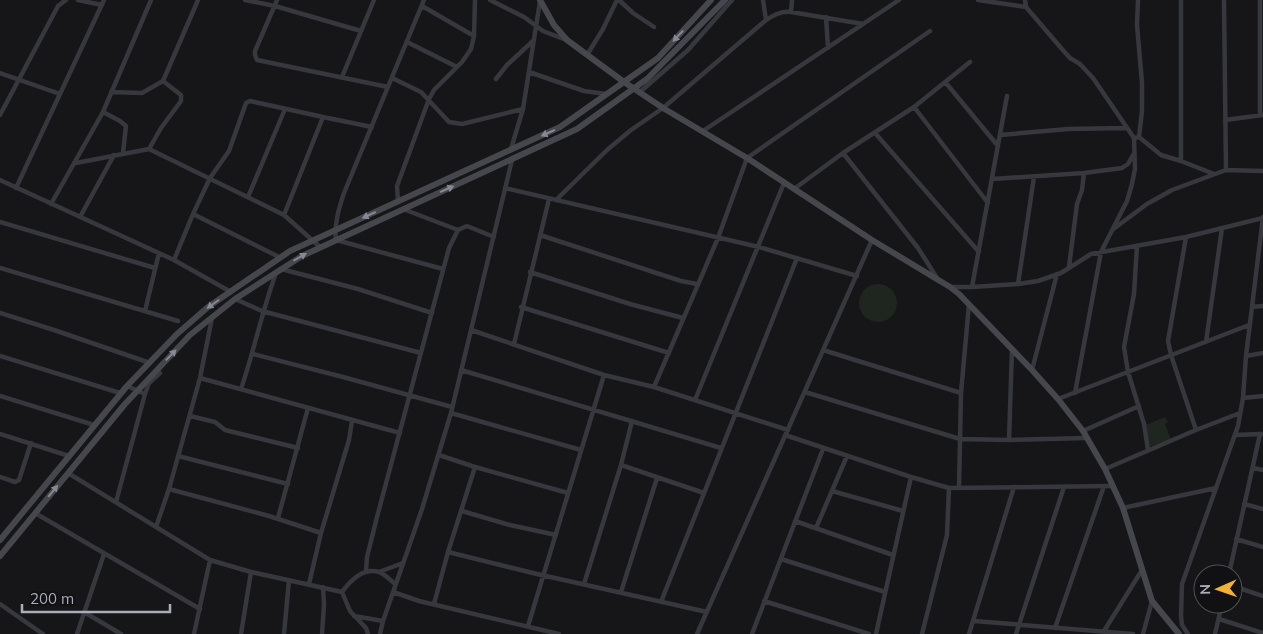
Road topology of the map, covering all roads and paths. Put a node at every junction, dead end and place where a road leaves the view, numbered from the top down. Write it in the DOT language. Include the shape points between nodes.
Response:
graph roads {
  1 [pos="66,0"];
  2 [pos="78,0"];
  3 [pos="151,0"];
  4 [pos="198,0"];
  5 [pos="245,0"];
  6 [pos="277,0"];
  7 [pos="374,0"];
  8 [pos="424,0"];
  9 [pos="476,0"];
  10 [pos="490,0"];
  11 [pos="540,0"];
  12 [pos="618,0"];
  13 [pos="711,0"];
  14 [pos="725,0"];
  15 [pos="732,0"];
  16 [pos="763,0"];
  17 [pos="792,0"];
  18 [pos="899,0"];
  19 [pos="978,0"];
  20 [pos="1026,0"];
  21 [pos="1138,0"];
  22 [pos="1181,0"];
  23 [pos="1224,0"];
  24 [pos="1260,0"];
  25 [pos="103,3"];
  26 [pos="275,6"];
  27 [pos="422,6"];
  28 [pos="1026,7"];
  29 [pos="791,12"];
  30 [pos="826,17"];
  31 [pos="766,20"];
  32 [pos="864,24"];
  33 [pos="536,26"];
  34 [pos="654,27"];
  35 [pos="361,31"];
  36 [pos="930,31"];
  37 [pos="474,36"];
  38 [pos="534,40"];
  39 [pos="567,40"];
  40 [pos="407,42"];
  41 [pos="828,48"];
  42 [pos="586,55"];
  43 [pos="970,62"];
  44 [pos="457,67"];
  45 [pos="529,72"];
  46 [pos="0,73"];
  47 [pos="342,77"];
  48 [pos="392,78"];
  49 [pos="496,79"];
  50 [pos="19,80"];
  51 [pos="163,81"];
  52 [pos="624,82"];
  53 [pos="946,83"];
  54 [pos="388,87"];
  55 [pos="637,90"];
  56 [pos="111,92"];
  57 [pos="60,94"];
  58 [pos="607,94"];
  59 [pos="1007,96"];
  60 [pos="429,99"];
  61 [pos="914,107"];
  62 [pos="523,108"];
  63 [pos="663,108"];
  64 [pos="286,109"];
  65 [pos="103,112"];
  66 [pos="0,115"];
  67 [pos="1262,115"];
  68 [pos="323,117"];
  69 [pos="1225,120"];
  70 [pos="372,127"];
  71 [pos="1126,128"];
  72 [pos="702,131"];
  73 [pos="875,133"];
  74 [pos="1000,135"];
  75 [pos="1136,138"];
  76 [pos="998,146"];
  77 [pos="149,149"];
  78 [pos="511,149"];
  79 [pos="843,153"];
  80 [pos="124,154"];
  81 [pos="1134,154"];
  82 [pos="114,155"];
  83 [pos="747,158"];
  84 [pos="512,160"];
  85 [pos="1181,161"];
  86 [pos="76,163"];
  87 [pos="1226,170"];
  88 [pos="1263,171"];
  89 [pos="1084,173"];
  90 [pos="1214,174"];
  91 [pos="1034,176"];
  92 [pos="210,178"];
  93 [pos="0,180"];
  94 [pos="992,180"];
  95 [pos="784,183"];
  96 [pos="16,188"];
  97 [pos="505,188"];
  98 [pos="794,189"];
  99 [pos="248,197"];
  100 [pos="549,199"];
  101 [pos="556,200"];
  102 [pos="398,201"];
  103 [pos="988,203"];
  104 [pos="51,204"];
  105 [pos="403,209"];
  106 [pos="193,214"];
  107 [pos="284,215"];
  108 [pos="80,217"];
  109 [pos="1263,217"];
  110 [pos="0,222"];
  111 [pos="1222,228"];
  112 [pos="335,230"];
  113 [pos="458,230"];
  114 [pos="1112,230"];
  115 [pos="540,235"];
  116 [pos="494,236"];
  117 [pos="1186,237"];
  118 [pos="718,238"];
  119 [pos="313,240"];
  120 [pos="336,240"];
  121 [pos="872,240"];
  122 [pos="1137,246"];
  123 [pos="320,247"];
  124 [pos="759,247"];
  125 [pos="979,252"];
  126 [pos="1101,252"];
  127 [pos="159,253"];
  128 [pos="280,258"];
  129 [pos="796,258"];
  130 [pos="174,260"];
  131 [pos="1069,267"];
  132 [pos="0,268"];
  133 [pos="155,268"];
  134 [pos="443,269"];
  135 [pos="279,270"];
  136 [pos="530,272"];
  137 [pos="1057,274"];
  138 [pos="857,276"];
  139 [pos="937,278"];
  140 [pos="697,284"];
  141 [pos="1018,284"];
  142 [pos="950,286"];
  143 [pos="972,287"];
  144 [pos="231,292"];
  145 [pos="235,299"];
  146 [pos="969,304"];
  147 [pos="1263,306"];
  148 [pos="521,307"];
  149 [pos="1252,307"];
  150 [pos="145,311"];
  151 [pos="262,311"];
  152 [pos="0,313"];
  153 [pos="432,313"];
  154 [pos="212,316"];
  155 [pos="683,318"];
  156 [pos="178,321"];
  157 [pos="1249,325"];
  158 [pos="472,330"];
  159 [pos="1206,342"];
  160 [pos="514,344"];
  161 [pos="1012,349"];
  162 [pos="823,350"];
  163 [pos="669,353"];
  164 [pos="1263,353"];
  165 [pos="253,354"];
  166 [pos="421,354"];
  167 [pos="1171,355"];
  168 [pos="0,356"];
  169 [pos="1246,356"];
  170 [pos="150,364"];
  171 [pos="461,370"];
  172 [pos="1032,370"];
  173 [pos="1128,372"];
  174 [pos="160,373"];
  175 [pos="604,375"];
  176 [pos="200,378"];
  177 [pos="126,386"];
  178 [pos="654,387"];
  179 [pos="241,389"];
  180 [pos="137,390"];
  181 [pos="805,392"];
  182 [pos="120,393"];
  183 [pos="961,393"];
  184 [pos="1075,393"];
  185 [pos="145,394"];
  186 [pos="0,396"];
  187 [pos="410,396"];
  188 [pos="1263,396"];
  189 [pos="1243,398"];
  190 [pos="1058,399"];
  191 [pos="695,400"];
  192 [pos="1140,406"];
  193 [pos="452,407"];
  194 [pos="308,408"];
  195 [pos="594,410"];
  196 [pos="451,413"];
  197 [pos="736,413"];
  198 [pos="1240,414"];
  199 [pos="190,416"];
  200 [pos="352,421"];
  201 [pos="632,421"];
  202 [pos="94,425"];
  203 [pos="788,430"];
  204 [pos="1196,430"];
  205 [pos="1082,432"];
  206 [pos="400,433"];
  207 [pos="0,434"];
  208 [pos="1262,434"];
  209 [pos="786,435"];
  210 [pos="1235,435"];
  211 [pos="1086,438"];
  212 [pos="960,439"];
  213 [pos="1009,440"];
  214 [pos="31,443"];
  215 [pos="298,448"];
  216 [pos="721,448"];
  217 [pos="824,449"];
  218 [pos="581,450"];
  219 [pos="1148,450"];
  220 [pos="439,454"];
  221 [pos="69,456"];
  222 [pos="178,456"];
  223 [pos="847,456"];
  224 [pos="621,465"];
  225 [pos="475,467"];
  226 [pos="1252,468"];
  227 [pos="1104,469"];
  228 [pos="1263,470"];
  229 [pos="68,473"];
  230 [pos="0,477"];
  231 [pos="911,477"];
  232 [pos="657,478"];
  233 [pos="288,484"];
  234 [pos="1104,486"];
  235 [pos="1113,486"];
  236 [pos="1014,487"];
  237 [pos="1064,487"];
  238 [pos="949,488"];
  239 [pos="959,488"];
  240 [pos="1216,488"];
  241 [pos="169,489"];
  242 [pos="832,491"];
  243 [pos="568,493"];
  244 [pos="704,493"];
  245 [pos="116,502"];
  246 [pos="1244,504"];
  247 [pos="1123,508"];
  248 [pos="1263,509"];
  249 [pos="462,511"];
  250 [pos="903,512"];
  251 [pos="35,513"];
  252 [pos="278,518"];
  253 [pos="795,521"];
  254 [pos="156,527"];
  255 [pos="816,528"];
  256 [pos="321,534"];
  257 [pos="556,535"];
  258 [pos="1236,539"];
  259 [pos="0,540"];
  260 [pos="1263,547"];
  261 [pos="448,552"];
  262 [pos="104,554"];
  263 [pos="894,555"];
  264 [pos="0,556"];
  265 [pos="781,559"];
  266 [pos="210,560"];
  267 [pos="402,563"];
  268 [pos="1231,564"];
  269 [pos="1142,570"];
  270 [pos="366,571"];
  271 [pos="251,572"];
  272 [pos="379,572"];
  273 [pos="544,576"];
  274 [pos="289,580"];
  275 [pos="310,584"];
  276 [pos="395,584"];
  277 [pos="584,584"];
  278 [pos="323,587"];
  279 [pos="1243,589"];
  280 [pos="342,592"];
  281 [pos="393,592"];
  282 [pos="621,592"];
  283 [pos="885,592"];
  284 [pos="1263,596"];
  285 [pos="764,601"];
  286 [pos="1152,601"];
  287 [pos="661,602"];
  288 [pos="0,604"];
  289 [pos="434,604"];
  290 [pos="200,609"];
  291 [pos="84,612"];
  292 [pos="707,612"];
  293 [pos="1220,614"];
  294 [pos="354,616"];
  295 [pos="1219,618"];
  296 [pos="383,621"];
  297 [pos="974,621"];
  298 [pos="528,626"];
  299 [pos="1018,626"];
  300 [pos="1055,628"];
  301 [pos="1104,631"];
  302 [pos="368,633"];
  303 [pos="380,633"];
  304 [pos="1263,633"];
  305 [pos="43,634"];
  306 [pos="77,634"];
  307 [pos="120,634"];
  308 [pos="194,634"];
  309 [pos="241,634"];
  310 [pos="284,634"];
  311 [pos="322,634"];
  312 [pos="559,634"];
  313 [pos="697,634"];
  314 [pos="752,634"];
  315 [pos="869,634"];
  316 [pos="876,634"];
  317 [pos="922,634"];
  318 [pos="969,634"];
  319 [pos="1016,634"];
  320 [pos="1133,634"];
  321 [pos="1143,634"];
  322 [pos="1179,634"];
  323 [pos="1188,634"];
  324 [pos="1215,634"];
  1 -- 50 [label="street" via="58,6"];
  2 -- 25 [label="street"];
  3 -- 56 [label="street"];
  4 -- 51 [label="street"];
  5 -- 26 [label="street"];
  6 -- 26 [label="street"];
  7 -- 35 [label="street"];
  8 -- 27 [label="street"];
  9 -- 37 [label="street"];
  10 -- 33 [label="street"];
  11 -- 33 [label="street"];
  11 -- 39 [label="main road"];
  12 -- 34 [label="street"];
  12 -- 42 [label="street"];
  13 -- 52 [label="main road, one-way" via="658,58"];
  14 -- 55 [label="main road"];
  15 -- 55 [label="street" via="679,59"];
  16 -- 31 [label="street"];
  17 -- 29 [label="street"];
  18 -- 32 [label="street"];
  19 -- 28 [label="street"];
  20 -- 28 [label="street"];
  21 -- 75 [label="street" via="1142,111"];
  22 -- 85 [label="street"];
  23 -- 69 [label="street"];
  24 -- 67 [label="street"];
  25 -- 57 [label="street"];
  26 -- 35 [label="street"];
  26 -- 47 [label="street" via="255,50 257,60"];
  27 -- 37 [label="street"];
  27 -- 40 [label="street"];
  28 -- 71 [label="street" via="1060,48 1093,78"];
  29 -- 30 [label="street"];
  29 -- 31 [label="street" via="780,12"];
  30 -- 32 [label="street"];
  30 -- 41 [label="street"];
  31 -- 63 [label="street"];
  32 -- 41 [label="street"];
  33 -- 38 [label="street"];
  33 -- 39 [label="street"];
  35 -- 47 [label="street"];
  36 -- 83 [label="street"];
  37 -- 44 [label="street" via="471,50"];
  38 -- 45 [label="street"];
  38 -- 49 [label="street"];
  39 -- 42 [label="main road"];
  40 -- 44 [label="street"];
  40 -- 48 [label="street"];
  41 -- 72 [label="street"];
  42 -- 52 [label="main road"];
  43 -- 53 [label="street"];
  44 -- 60 [label="street"];
  45 -- 58 [label="street" via="584,91"];
  45 -- 62 [label="street"];
  46 -- 50 [label="street"];
  47 -- 54 [label="street"];
  48 -- 54 [label="street"];
  48 -- 60 [label="street"];
  50 -- 57 [label="street"];
  50 -- 66 [label="street"];
  51 -- 56 [label="street" via="142,93"];
  51 -- 77 [label="street" via="181,95 181,102"];
  52 -- 55 [label="main road"];
  52 -- 58 [label="main road"];
  53 -- 61 [label="street"];
  53 -- 76 [label="street"];
  54 -- 70 [label="street"];
  55 -- 63 [label="main road"];
  55 -- 84 [label="main road" via="577,129"];
  56 -- 65 [label="street"];
  57 -- 96 [label="street"];
  58 -- 78 [label="main road, one-way" via="560,127"];
  59 -- 74 [label="street"];
  60 -- 62 [label="street" via="454,124"];
  60 -- 102 [label="street" via="397,186"];
  61 -- 73 [label="street"];
  61 -- 103 [label="street"];
  62 -- 78 [label="street"];
  63 -- 72 [label="main road"];
  63 -- 101 [label="street" via="607,150"];
  64 -- 68 [label="street"];
  64 -- 92 [label="street" via="250,101 246,103 229,151"];
  64 -- 99 [label="street"];
  65 -- 80 [label="street" via="126,126"];
  65 -- 86 [label="street"];
  67 -- 69 [label="street"];
  68 -- 70 [label="street"];
  68 -- 107 [label="street"];
  69 -- 87 [label="street"];
  70 -- 112 [label="street" via="340,206"];
  71 -- 74 [label="street"];
  71 -- 75 [label="street"];
  72 -- 83 [label="main road"];
  73 -- 79 [label="street"];
  73 -- 125 [label="street"];
  74 -- 76 [label="street"];
  75 -- 81 [label="street"];
  75 -- 85 [label="street" via="1162,155"];
  76 -- 94 [label="street"];
  77 -- 80 [label="street"];
  77 -- 92 [label="street"];
  78 -- 102 [label="main road"];
  79 -- 98 [label="street"];
  79 -- 139 [label="street" via="918,248"];
  80 -- 82 [label="street"];
  81 -- 89 [label="street" via="1126,167"];
  81 -- 114 [label="street" via="1132,184"];
  82 -- 86 [label="street"];
  82 -- 108 [label="street"];
  83 -- 95 [label="main road"];
  83 -- 118 [label="street"];
  84 -- 97 [label="street"];
  105 -- 84 [label="main road, one-way"];
  85 -- 90 [label="street"];
  86 -- 104 [label="street"];
  87 -- 88 [label="street"];
  87 -- 90 [label="street"];
  89 -- 91 [label="street"];
  89 -- 131 [label="street"];
  90 -- 114 [label="street" via="1172,190"];
  91 -- 94 [label="street"];
  91 -- 141 [label="street"];
  92 -- 99 [label="street"];
  92 -- 106 [label="street"];
  93 -- 96 [label="street"];
  94 -- 103 [label="street"];
  95 -- 98 [label="main road"];
  95 -- 124 [label="street"];
  96 -- 104 [label="street"];
  97 -- 100 [label="street"];
  97 -- 116 [label="street"];
  98 -- 121 [label="main road"];
  99 -- 107 [label="street"];
  100 -- 101 [label="street"];
  100 -- 115 [label="street"];
  101 -- 118 [label="street"];
  102 -- 112 [label="main road, one-way"];
  103 -- 125 [label="street"];
  104 -- 108 [label="street"];
  105 -- 113 [label="street"];
  105 -- 120 [label="main road"];
  106 -- 128 [label="street"];
  106 -- 130 [label="street"];
  107 -- 119 [label="street"];
  108 -- 127 [label="street"];
  109 -- 111 [label="street"];
  109 -- 149 [label="street"];
  110 -- 133 [label="street"];
  111 -- 117 [label="street"];
  111 -- 159 [label="street"];
  112 -- 119 [label="main road"];
  112 -- 120 [label="street"];
  113 -- 116 [label="street" via="467,226"];
  113 -- 134 [label="street"];
  114 -- 126 [label="street"];
  115 -- 136 [label="street"];
  115 -- 140 [label="street"];
  116 -- 158 [label="street"];
  117 -- 122 [label="street"];
  117 -- 167 [label="street" via="1168,332"];
  118 -- 124 [label="street"];
  118 -- 140 [label="street"];
  119 -- 123 [label="street"];
  119 -- 128 [label="main road"];
  120 -- 123 [label="main road"];
  120 -- 134 [label="street"];
  121 -- 138 [label="street"];
  121 -- 139 [label="main road"];
  122 -- 126 [label="street"];
  122 -- 173 [label="street" via="1134,294 1124,345"];
  135 -- 123 [label="main road, one-way"];
  124 -- 129 [label="street"];
  124 -- 191 [label="street"];
  125 -- 143 [label="street"];
  126 -- 131 [label="street"];
  126 -- 184 [label="street"];
  127 -- 130 [label="street"];
  127 -- 133 [label="street"];
  128 -- 144 [label="main road"];
  129 -- 138 [label="street"];
  129 -- 197 [label="street"];
  130 -- 144 [label="street"];
  131 -- 137 [label="street"];
  132 -- 150 [label="street"];
  133 -- 150 [label="street"];
  134 -- 153 [label="street"];
  135 -- 145 [label="main road"];
  135 -- 151 [label="street"];
  135 -- 153 [label="street" via="358,289"];
  136 -- 148 [label="street"];
  136 -- 155 [label="street"];
  137 -- 141 [label="street"];
  137 -- 172 [label="street"];
  138 -- 162 [label="street"];
  139 -- 142 [label="main road"];
  140 -- 155 [label="street"];
  141 -- 143 [label="street"];
  142 -- 143 [label="street"];
  142 -- 146 [label="main road"];
  144 -- 170 [label="main road, one-way" via="177,334"];
  145 -- 151 [label="street"];
  145 -- 154 [label="main road"];
  146 -- 161 [label="main road"];
  146 -- 183 [label="street"];
  147 -- 149 [label="street"];
  148 -- 160 [label="street"];
  148 -- 163 [label="street"];
  149 -- 157 [label="street"];
  150 -- 156 [label="street"];
  151 -- 165 [label="street"];
  151 -- 166 [label="street"];
  152 -- 170 [label="street"];
  153 -- 166 [label="street"];
  154 -- 176 [label="street"];
  180 -- 154 [label="main road, one-way" via="190,334"];
  155 -- 163 [label="street"];
  157 -- 159 [label="street"];
  157 -- 169 [label="street"];
  158 -- 160 [label="street"];
  158 -- 171 [label="street"];
  159 -- 167 [label="street"];
  160 -- 175 [label="street"];
  161 -- 172 [label="main road"];
  161 -- 213 [label="street"];
  162 -- 181 [label="street"];
  162 -- 183 [label="street"];
  163 -- 178 [label="street"];
  164 -- 169 [label="street"];
  165 -- 179 [label="street"];
  165 -- 187 [label="street"];
  166 -- 187 [label="street"];
  167 -- 173 [label="street"];
  167 -- 204 [label="street"];
  168 -- 182 [label="street"];
  169 -- 189 [label="street"];
  170 -- 177 [label="main road"];
  171 -- 193 [label="street"];
  171 -- 195 [label="street"];
  172 -- 190 [label="main road"];
  173 -- 184 [label="street"];
  173 -- 192 [label="street"];
  174 -- 185 [label="street" via="147,386"];
  175 -- 178 [label="street"];
  175 -- 195 [label="street"];
  176 -- 179 [label="street"];
  176 -- 199 [label="street"];
  177 -- 180 [label="street"];
  177 -- 182 [label="main road"];
  178 -- 191 [label="street"];
  179 -- 194 [label="street"];
  180 -- 185 [label="street"];
  180 -- 229 [label="main road"];
  181 -- 203 [label="street"];
  181 -- 212 [label="street"];
  182 -- 202 [label="main road"];
  183 -- 212 [label="street"];
  184 -- 190 [label="street"];
  185 -- 245 [label="street"];
  186 -- 202 [label="street"];
  187 -- 193 [label="street"];
  187 -- 206 [label="street"];
  188 -- 189 [label="street"];
  189 -- 198 [label="street"];
  190 -- 205 [label="main road"];
  191 -- 197 [label="street"];
  192 -- 205 [label="street"];
  192 -- 219 [label="street"];
  193 -- 196 [label="street"];
  194 -- 200 [label="street"];
  194 -- 215 [label="street"];
  195 -- 201 [label="street"];
  195 -- 218 [label="street"];
  196 -- 218 [label="street"];
  196 -- 220 [label="street"];
  197 -- 203 [label="street"];
  197 -- 216 [label="street"];
  198 -- 204 [label="street"];
  198 -- 210 [label="street"];
  199 -- 215 [label="street" via="215,422 225,430"];
  199 -- 222 [label="street"];
  200 -- 206 [label="street"];
  200 -- 256 [label="street"];
  201 -- 216 [label="street"];
  201 -- 224 [label="street"];
  202 -- 221 [label="main road"];
  203 -- 209 [label="street"];
  204 -- 219 [label="street"];
  205 -- 211 [label="main road"];
  206 -- 270 [label="street"];
  207 -- 214 [label="street"];
  208 -- 210 [label="street"];
  208 -- 226 [label="street"];
  209 -- 217 [label="street"];
  209 -- 292 [label="street"];
  210 -- 240 [label="street"];
  211 -- 213 [label="street"];
  211 -- 227 [label="main road"];
  212 -- 213 [label="street"];
  212 -- 239 [label="street"];
  214 -- 221 [label="street"];
  214 -- 230 [label="street" via="19,480 15,482"];
  215 -- 233 [label="street"];
  216 -- 244 [label="street"];
  217 -- 223 [label="street"];
  217 -- 253 [label="street"];
  218 -- 243 [label="street"];
  219 -- 227 [label="street"];
  220 -- 225 [label="street"];
  220 -- 267 [label="street"];
  221 -- 259 [label="main road"];
  222 -- 233 [label="street"];
  222 -- 241 [label="street"];
  223 -- 231 [label="street"];
  223 -- 242 [label="street"];
  224 -- 232 [label="street"];
  224 -- 277 [label="street"];
  225 -- 243 [label="street"];
  225 -- 249 [label="street"];
  226 -- 228 [label="street"];
  226 -- 246 [label="street"];
  227 -- 235 [label="main road"];
  229 -- 245 [label="street"];
  251 -- 229 [label="main road, one-way"];
  231 -- 238 [label="street"];
  231 -- 250 [label="street"];
  232 -- 244 [label="street"];
  232 -- 282 [label="street"];
  233 -- 252 [label="street"];
  234 -- 235 [label="street"];
  234 -- 237 [label="street"];
  234 -- 300 [label="street"];
  235 -- 247 [label="main road"];
  236 -- 237 [label="street"];
  236 -- 239 [label="street"];
  236 -- 297 [label="street"];
  237 -- 299 [label="street"];
  238 -- 239 [label="street"];
  238 -- 317 [label="street" via="947,535"];
  240 -- 247 [label="street"];
  240 -- 323 [label="street" via="1182,584 1182,625"];
  241 -- 252 [label="street"];
  241 -- 254 [label="street"];
  242 -- 250 [label="street"];
  242 -- 255 [label="street"];
  243 -- 257 [label="street"];
  244 -- 287 [label="street"];
  245 -- 254 [label="street"];
  246 -- 248 [label="street"];
  246 -- 258 [label="street"];
  247 -- 269 [label="main road"];
  249 -- 257 [label="street"];
  249 -- 261 [label="street"];
  250 -- 263 [label="street"];
  251 -- 262 [label="street"];
  251 -- 264 [label="main road"];
  252 -- 256 [label="street"];
  253 -- 255 [label="street"];
  253 -- 265 [label="street"];
  254 -- 266 [label="street"];
  255 -- 263 [label="street"];
  256 -- 275 [label="street"];
  257 -- 273 [label="street"];
  258 -- 260 [label="street"];
  258 -- 268 [label="street"];
  261 -- 273 [label="street"];
  261 -- 289 [label="street"];
  262 -- 290 [label="street"];
  262 -- 291 [label="street"];
  263 -- 283 [label="street"];
  265 -- 283 [label="street"];
  265 -- 285 [label="street"];
  266 -- 271 [label="street"];
  266 -- 290 [label="street"];
  267 -- 272 [label="street"];
  267 -- 276 [label="street"];
  269 -- 286 [label="main road"];
  269 -- 301 [label="street"];
  270 -- 272 [label="street"];
  270 -- 280 [label="street"];
  271 -- 274 [label="street"];
  271 -- 309 [label="street"];
  272 -- 276 [label="street"];
  273 -- 277 [label="street"];
  273 -- 298 [label="street"];
  274 -- 275 [label="street"];
  274 -- 310 [label="street"];
  275 -- 278 [label="street"];
  276 -- 281 [label="street"];
  277 -- 282 [label="street"];
  278 -- 280 [label="street"];
  278 -- 311 [label="street"];
  279 -- 284 [label="street"];
  280 -- 294 [label="street"];
  281 -- 289 [label="street"];
  281 -- 296 [label="street"];
  282 -- 287 [label="street"];
  283 -- 316 [label="street"];
  285 -- 314 [label="street"];
  285 -- 315 [label="street"];
  286 -- 321 [label="street"];
  286 -- 322 [label="main road"];
  287 -- 292 [label="street"];
  288 -- 305 [label="street"];
  289 -- 298 [label="street"];
  290 -- 308 [label="street"];
  291 -- 306 [label="street"];
  291 -- 307 [label="street"];
  292 -- 313 [label="street"];
  293 -- 295 [label="street"];
  294 -- 296 [label="street"];
  294 -- 302 [label="street"];
  295 -- 304 [label="street"];
  295 -- 324 [label="street"];
  296 -- 303 [label="street"];
  297 -- 299 [label="street"];
  297 -- 318 [label="street"];
  298 -- 312 [label="street"];
  299 -- 300 [label="street"];
  299 -- 319 [label="street"];
  300 -- 301 [label="street"];
  301 -- 320 [label="street"];
  302 -- 303 [label="street"];
}
